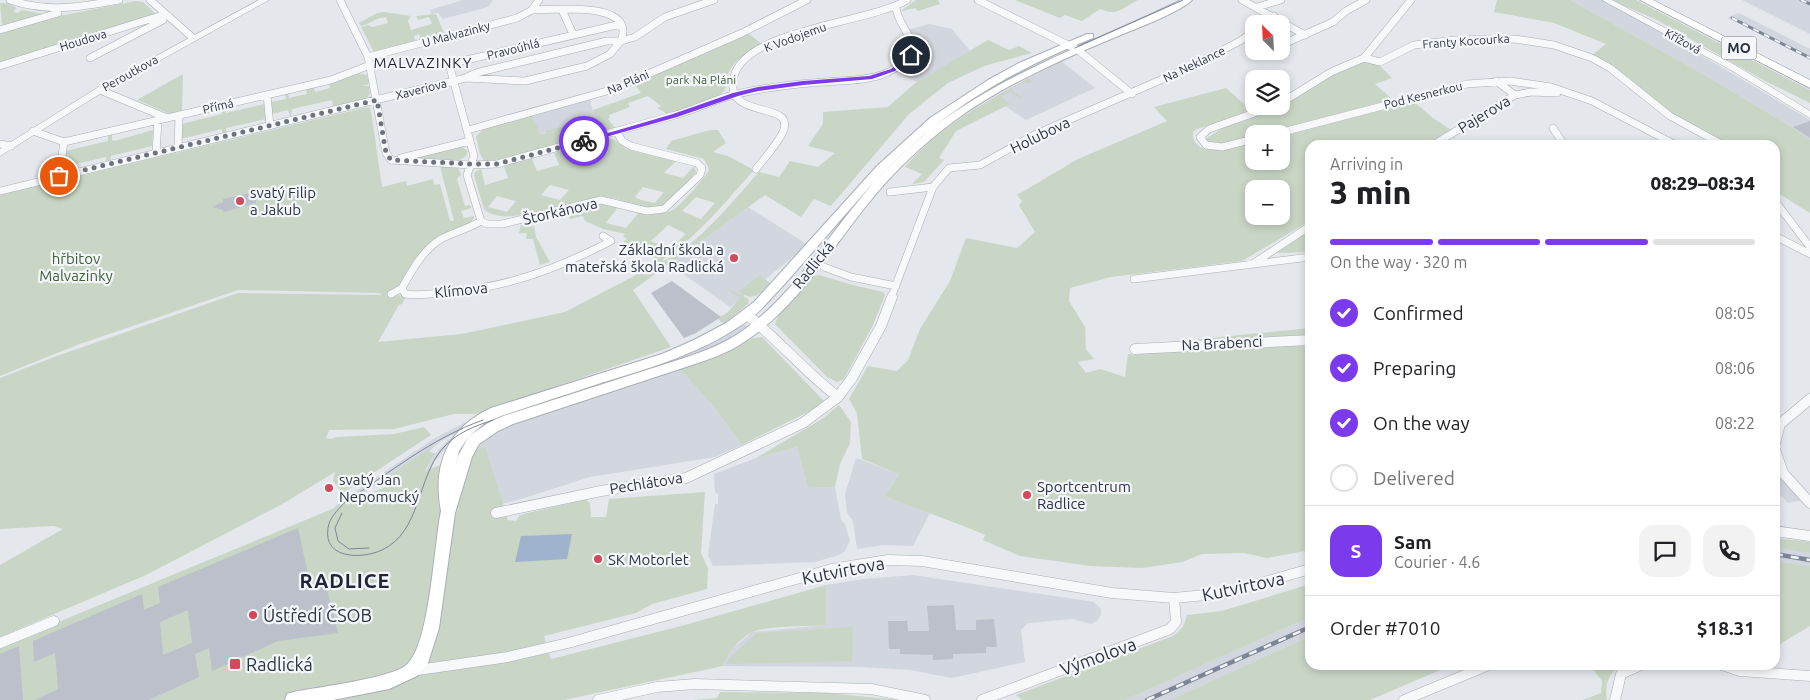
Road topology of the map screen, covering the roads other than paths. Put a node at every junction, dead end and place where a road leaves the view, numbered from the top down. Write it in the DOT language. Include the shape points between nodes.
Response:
graph roads {
  1 [pos="10,0"];
  2 [pos="119,0"];
  3 [pos="150,0"];
  4 [pos="265,0"];
  5 [pos="340,0"];
  6 [pos="539,0"];
  7 [pos="714,0"];
  8 [pos="807,0"];
  9 [pos="907,0"];
  10 [pos="978,0"];
  11 [pos="1171,0"];
  12 [pos="1188,0"];
  13 [pos="1242,0"];
  14 [pos="1281,0"];
  15 [pos="1366,0"];
  16 [pos="1411,0"];
  17 [pos="1606,0"];
  18 [pos="1640,0"];
  19 [pos="1645,0"];
  20 [pos="1657,0"];
  21 [pos="1661,0"];
  22 [pos="1257,7"];
  23 [pos="896,8"];
  24 [pos="66,10"];
  25 [pos="532,10"];
  26 [pos="562,10"];
  27 [pos="1667,12"];
  28 [pos="1683,13"];
  29 [pos="1272,15"];
  30 [pos="168,16"];
  31 [pos="621,24"];
  32 [pos="1290,26"];
  33 [pos="0,30"];
  34 [pos="573,34"];
  35 [pos="1305,35"];
  36 [pos="1245,37"];
  37 [pos="193,38"];
  38 [pos="622,40"];
  39 [pos="1290,41"];
  40 [pos="1073,47"];
  41 [pos="368,57"];
  42 [pos="90,58"];
  43 [pos="1364,58"];
  44 [pos="370,65"];
  45 [pos="0,66"];
  46 [pos="466,78"];
  47 [pos="1810,78"];
  48 [pos="453,81"];
  49 [pos="1496,81"];
  50 [pos="1810,85"];
  51 [pos="100,90"];
  52 [pos="736,94"];
  53 [pos="1132,94"];
  54 [pos="1573,94"];
  55 [pos="267,95"];
  56 [pos="1515,96"];
  57 [pos="1290,97"];
  58 [pos="377,100"];
  59 [pos="179,115"];
  60 [pos="1249,115"];
  61 [pos="1810,115"];
  62 [pos="168,118"];
  63 [pos="158,120"];
  64 [pos="270,126"];
  65 [pos="1553,128"];
  66 [pos="468,130"];
  67 [pos="1290,130"];
  68 [pos="33,131"];
  69 [pos="617,132"];
  70 [pos="470,140"];
  71 [pos="1441,140"];
  72 [pos="1561,140"];
  73 [pos="1667,140"];
  74 [pos="1714,140"];
  75 [pos="1245,141"];
  76 [pos="64,142"];
  77 [pos="0,144"];
  78 [pos="11,146"];
  79 [pos="178,148"];
  80 [pos="0,153"];
  81 [pos="156,153"];
  82 [pos="391,160"];
  83 [pos="471,164"];
  84 [pos="756,168"];
  85 [pos="946,169"];
  86 [pos="59,176"];
  87 [pos="933,187"];
  88 [pos="0,191"];
  89 [pos="890,192"];
  90 [pos="1780,208"];
  91 [pos="481,221"];
  92 [pos="1305,229"];
  93 [pos="602,236"];
  94 [pos="1780,239"];
  95 [pos="1810,247"];
  96 [pos="1810,254"];
  97 [pos="1305,258"];
  98 [pos="1252,264"];
  99 [pos="824,267"];
  100 [pos="1134,279"];
  101 [pos="896,286"];
  102 [pos="402,288"];
  103 [pos="391,294"];
  104 [pos="747,315"];
  105 [pos="760,325"];
  106 [pos="1305,340"];
  107 [pos="1135,349"];
  108 [pos="838,397"];
  109 [pos="1810,399"];
  110 [pos="1780,424"];
  111 [pos="1780,464"];
  112 [pos="1810,503"];
  113 [pos="448,513"];
  114 [pos="496,513"];
  115 [pos="1780,532"];
  116 [pos="1810,536"];
  117 [pos="1305,571"];
  118 [pos="1174,598"];
  119 [pos="54,621"];
  120 [pos="0,643"];
  121 [pos="1477,670"];
  122 [pos="1630,670"];
  123 [pos="1737,670"];
  124 [pos="411,671"];
  125 [pos="1810,676"];
  126 [pos="996,698"];
  127 [pos="294,700"];
  128 [pos="598,700"];
  129 [pos="925,700"];
  130 [pos="982,700"];
  131 [pos="1404,700"];
  132 [pos="1616,700"];
  1 -- 24 [label="street" via="37,9"];
  2 -- 24 [label="street"];
  3 -- 30 [label="street"];
  4 -- 37 [label="street, Peroutkova"];
  5 -- 41 [label="street"];
  6 -- 25 [label="street"];
  7 -- 38 [label="street, Xaveriova" via="665,17 635,37"];
  8 -- 66 [label="street, Na Pláni" via="742,33 614,89"];
  9 -- 23 [label="street, K Vodojemu"];
  10 -- 40 [label="street"];
  11 -- 40 [label="main road, Radlická"];
  12 -- 40 [label="main road, Radlická"];
  13 -- 22 [label="street"];
  14 -- 22 [label="street"];
  15 -- 35 [label="street" via="1333,22"];
  16 -- 43 [label="street"];
  17 -- 61 [label="street, Křížová" via="1732,68"];
  18 -- 27 [label="highway"];
  19 -- 27 [label="highway, MO"];
  20 -- 28 [label="highway, MO"];
  21 -- 28 [label="highway"];
  22 -- 29 [label="street"];
  23 -- 52 [label="street, K Vodojemu" via="819,28 762,48 743,61 735,72 732,84"];
  23 -- 52 [label="street" via="900,26 913,48 907,60 893,70 859,80 803,83"];
  24 -- 33 [label="street"];
  25 -- 26 [label="street"];
  25 -- 41 [label="street, U Malvazinky" via="517,18"];
  26 -- 31 [label="street" via="608,11"];
  26 -- 34 [label="street"];
  27 -- 50 [label="highway, MO"];
  28 -- 47 [label="highway, MO"];
  30 -- 37 [label="street"];
  30 -- 42 [label="street"];
  30 -- 45 [label="street, Houdova"];
  31 -- 34 [label="street, Pravoúhlá"];
  31 -- 38 [label="street"];
  32 -- 35 [label="street"];
  34 -- 48 [label="street, Pravoúhlá" via="449,64"];
  35 -- 39 [label="street"];
  36 -- 53 [label="street, Na Neklance"];
  37 -- 51 [label="street, Peroutkova"];
  38 -- 46 [label="street"];
  38 -- 46 [label="street, Xaveriova" via="610,54 587,66 539,78 509,81"];
  40 -- 53 [label="street"];
  40 -- 104 [label="main road, Radlická" via="1021,64 997,77 919,132 882,167"];
  40 -- 105 [label="main road, Radlická" via="987,94 915,148 865,199 801,282"];
  41 -- 44 [label="street"];
  43 -- 57 [label="street" via="1331,72"];
  43 -- 74 [label="street, Franty Kocourka" via="1380,62 1412,46 1502,37 1554,45 1611,68 1664,112"];
  44 -- 55 [label="street, Přímá" via="331,80"];
  44 -- 58 [label="street"];
  46 -- 48 [label="street, Xaveriova"];
  48 -- 58 [label="street, Xaveriova"];
  48 -- 66 [label="street, Pravoúhlá"];
  49 -- 54 [label="street, Pod Kesnerkou" via="1541,85"];
  49 -- 56 [label="street, Pajerova"];
  49 -- 67 [label="street, Pod Kesnerkou" via="1467,84"];
  51 -- 62 [label="street"];
  51 -- 68 [label="street, Peroutkova"];
  52 -- 69 [label="street"];
  52 -- 84 [label="street" via="746,106 775,112 784,121 783,132"];
  53 -- 85 [label="street, Holubova" via="1034,135 980,166"];
  54 -- 56 [label="street, Pod Kesnerkou" via="1531,92"];
  54 -- 73 [label="street, Pod Kesnerkou"];
  55 -- 59 [label="street, Přímá"];
  55 -- 64 [label="street"];
  56 -- 71 [label="street, Pajerova"];
  58 -- 64 [label="street, Xaveriova"];
  58 -- 82 [label="street" via="386,153"];
  59 -- 62 [label="street, Přímá"];
  59 -- 79 [label="street"];
  60 -- 75 [label="street" via="1209,129 1200,137 1206,145 1216,148"];
  62 -- 63 [label="street, Přímá"];
  63 -- 76 [label="street, Přímá"];
  63 -- 81 [label="street"];
  64 -- 79 [label="street, Xaveriova"];
  65 -- 72 [label="street"];
  66 -- 70 [label="street, Pravoúhlá"];
  68 -- 76 [label="street"];
  68 -- 78 [label="street, Peroutkova"];
  69 -- 83 [label="street" via="507,162"];
  69 -- 91 [label="street, Štorkánova" via="622,141 631,146 697,163 702,168 700,174 658,211 601,200 502,224"];
  70 -- 82 [label="street"];
  70 -- 83 [label="street, Pravoúhlá" via="474,156"];
  76 -- 86 [label="street"];
  77 -- 78 [label="street"];
  78 -- 80 [label="street, Peroutkova"];
  79 -- 81 [label="street, Xaveriova"];
  81 -- 86 [label="street, Xaveriova"];
  82 -- 83 [label="street"];
  83 -- 91 [label="street" via="467,175"];
  85 -- 87 [label="street, Pechlátova"];
  86 -- 88 [label="street, Xaveriova"];
  87 -- 89 [label="street"];
  87 -- 101 [label="street, Pechlátova"];
  90 -- 95 [label="street"];
  91 -- 102 [label="street" via="430,248"];
  92 -- 98 [label="street"];
  93 -- 102 [label="street, Klímova" via="611,241 555,269 504,284 411,295"];
  94 -- 96 [label="street"];
  97 -- 98 [label="street"];
  98 -- 100 [label="street"];
  99 -- 101 [label="street" via="851,277"];
  101 -- 108 [label="street, Pechlátova" via="881,326"];
  102 -- 103 [label="street"];
  104 -- 105 [label="street"];
  104 -- 113 [label="main road, Radlická" via="680,353 477,420 460,437 451,453 445,487"];
  105 -- 108 [label="street"];
  105 -- 113 [label="main road, Radlická" via="710,354 493,427 474,440 468,449"];
  106 -- 107 [label="street, Na Brabenci"];
  108 -- 114 [label="street, Pechlátova" via="803,423 686,478 601,491"];
  109 -- 110 [label="street"];
  111 -- 112 [label="street" via="1783,473"];
  113 -- 124 [label="main road, Radlická" via="428,640 422,658"];
  115 -- 116 [label="street"];
  117 -- 118 [label="street, Kutvirtova" via="1227,593"];
  118 -- 124 [label="street, Kutvirtova" via="1112,593 922,561 888,560 832,569 568,643"];
  118 -- 126 [label="street, Výmolova" via="1176,622 1170,629"];
  119 -- 120 [label="street"];
  121 -- 131 [label="street"];
  122 -- 132 [label="street" via="1621,674"];
  123 -- 125 [label="street"];
  124 -- 127 [label="main road" via="389,681"];
  126 -- 130 [label="street, Výmolova"];
  128 -- 129 [label="street" via="657,687 695,684 871,689"];
}
